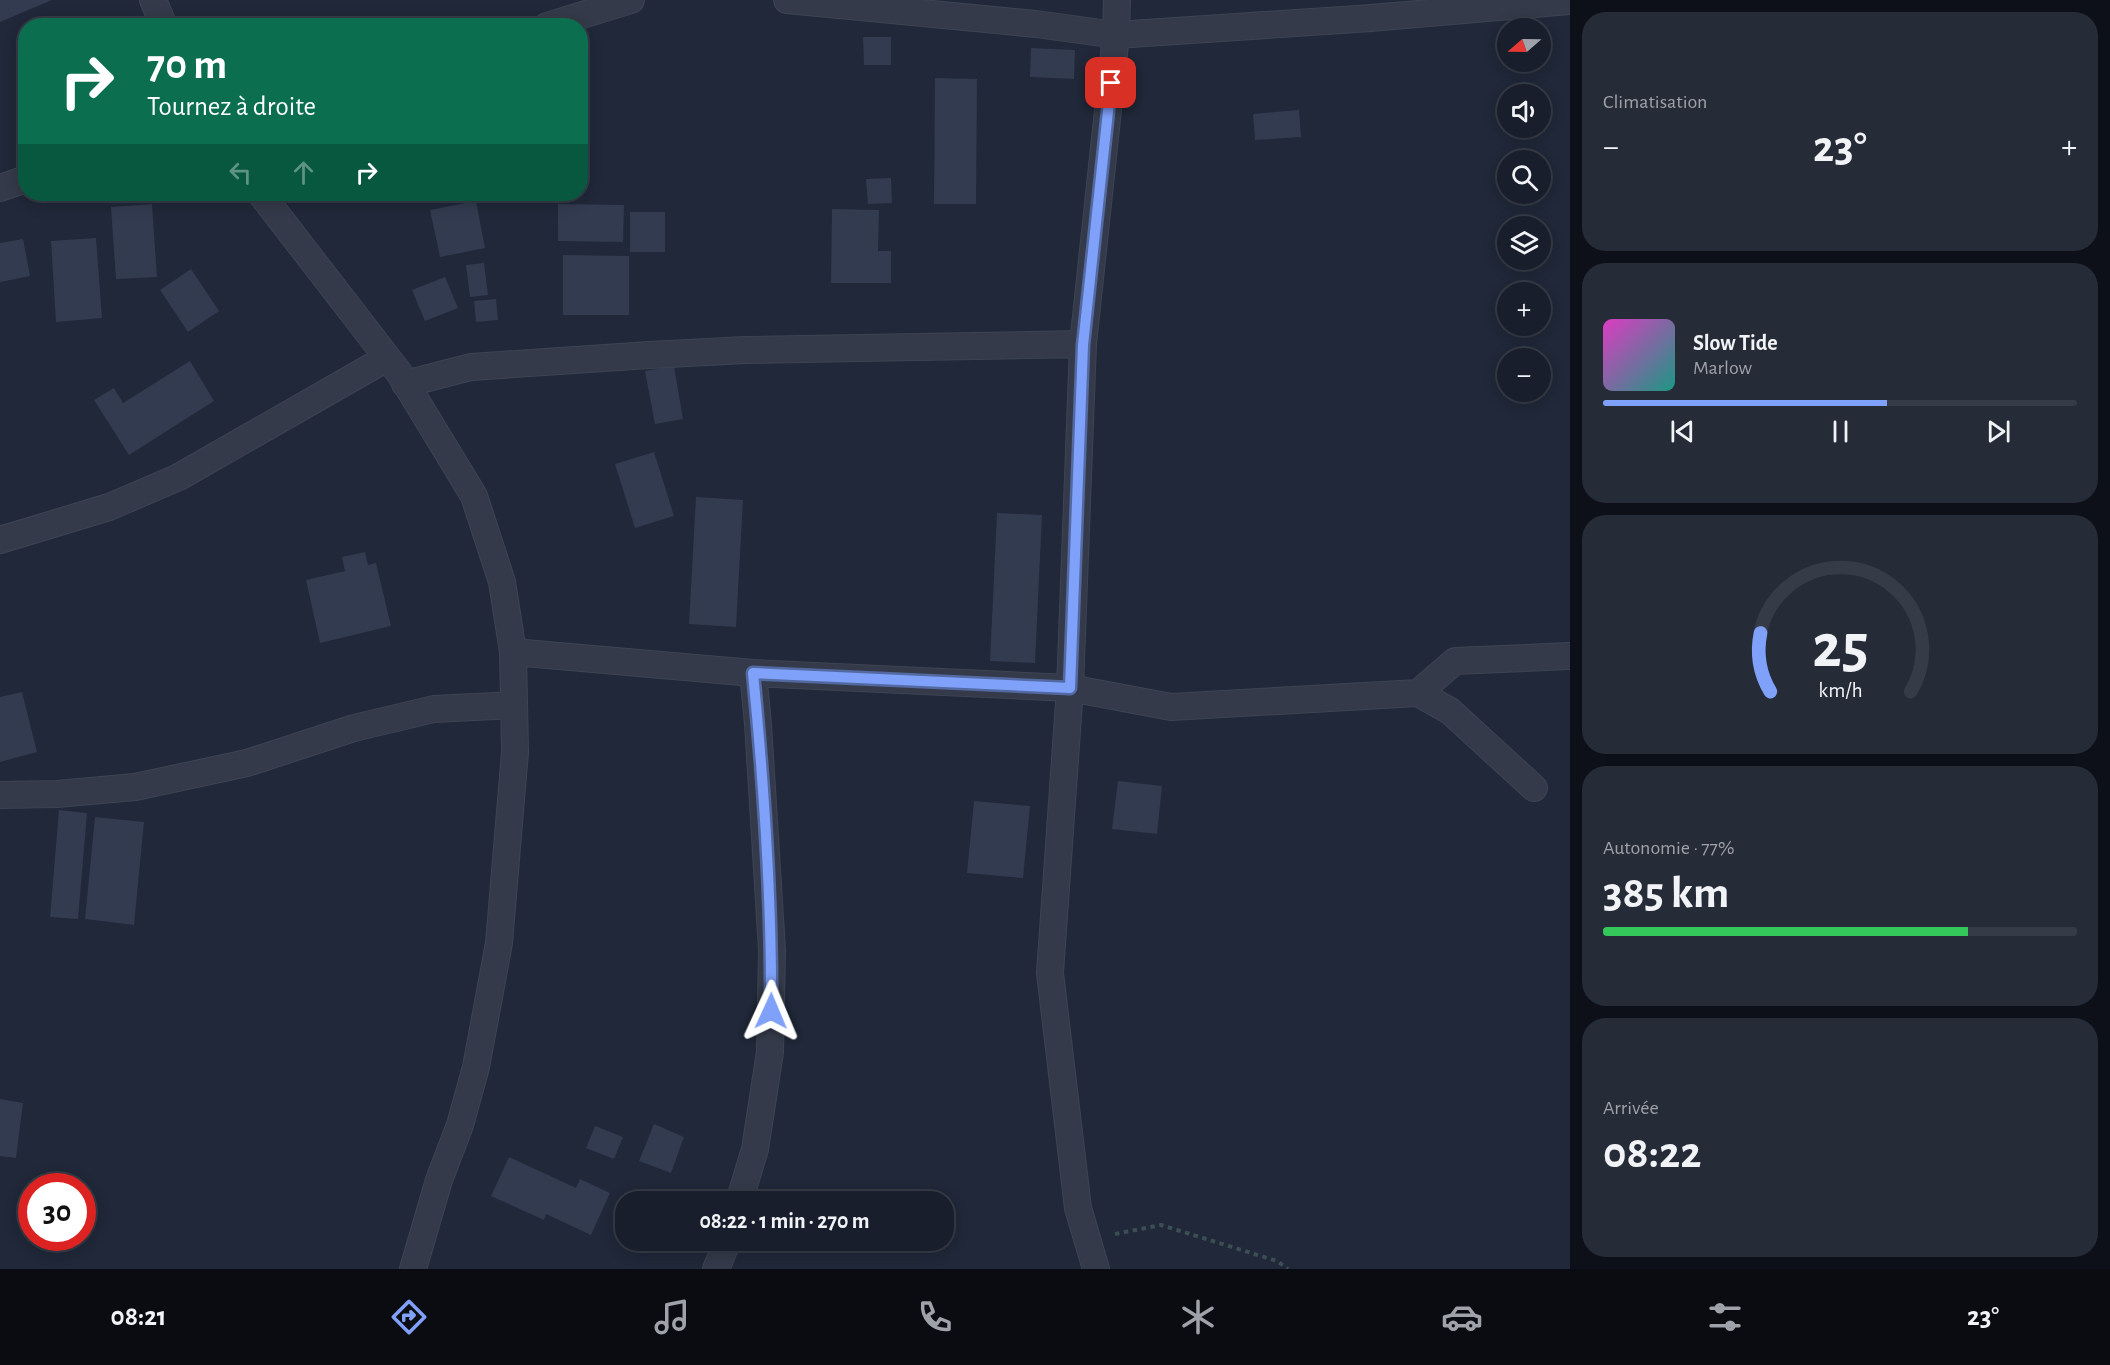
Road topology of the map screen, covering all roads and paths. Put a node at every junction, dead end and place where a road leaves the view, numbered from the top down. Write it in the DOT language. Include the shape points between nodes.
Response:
graph roads {
  1 [pos="153,0"];
  2 [pos="631,0"];
  3 [pos="787,0"];
  4 [pos="1117,0"];
  5 [pos="1570,1"];
  6 [pos="161,18"];
  7 [pos="573,18"];
  8 [pos="1116,35"];
  9 [pos="18,182"];
  10 [pos="0,188"];
  11 [pos="266,201"];
  12 [pos="1083,345"];
  13 [pos="387,358"];
  14 [pos="405,384"];
  15 [pos="0,540"];
  16 [pos="513,652"];
  17 [pos="1570,656"];
  18 [pos="753,673"];
  19 [pos="1070,688"];
  20 [pos="1418,693"];
  21 [pos="514,705"];
  22 [pos="1534,788"];
  23 [pos="0,795"];
  24 [pos="742,1191"];
  25 [pos="1088,1243"];
  26 [pos="723,1251"];
  27 [pos="413,1269"];
  28 [pos="716,1269"];
  29 [pos="1096,1269"];
  30 [pos="1288,1269"];
  1 -- 6 [label="street"];
  2 -- 7 [label="street"];
  3 -- 8 [label="street"];
  4 -- 8 [label="street"];
  5 -- 8 [label="street"];
  8 -- 12 [label="street"];
  9 -- 10 [label="street"];
  11 -- 13 [label="street"];
  12 -- 14 [label="street" via="758,350 638,356 471,367"];
  12 -- 19 [label="street"];
  13 -- 14 [label="street"];
  13 -- 15 [label="street" via="178,477 109,507"];
  14 -- 16 [label="street" via="474,496 502,582"];
  16 -- 18 [label="street"];
  16 -- 21 [label="street"];
  17 -- 20 [label="street" via="1455,661"];
  18 -- 19 [label="street"];
  18 -- 24 [label="street" via="772,950 770,1052 755,1149"];
  19 -- 20 [label="street" via="1171,707"];
  19 -- 25 [label="street" via="1050,973 1077,1208"];
  20 -- 22 [label="street" via="1450,711"];
  21 -- 23 [label="street" via="434,709 354,728 247,763 135,787"];
  21 -- 27 [label="street" via="515,752 498,943 489,999 460,1125"];
  25 -- 29 [label="street"];
  25 -- 30 [label="path" via="1161,1225 1277,1261"];
  26 -- 28 [label="street"];
}
